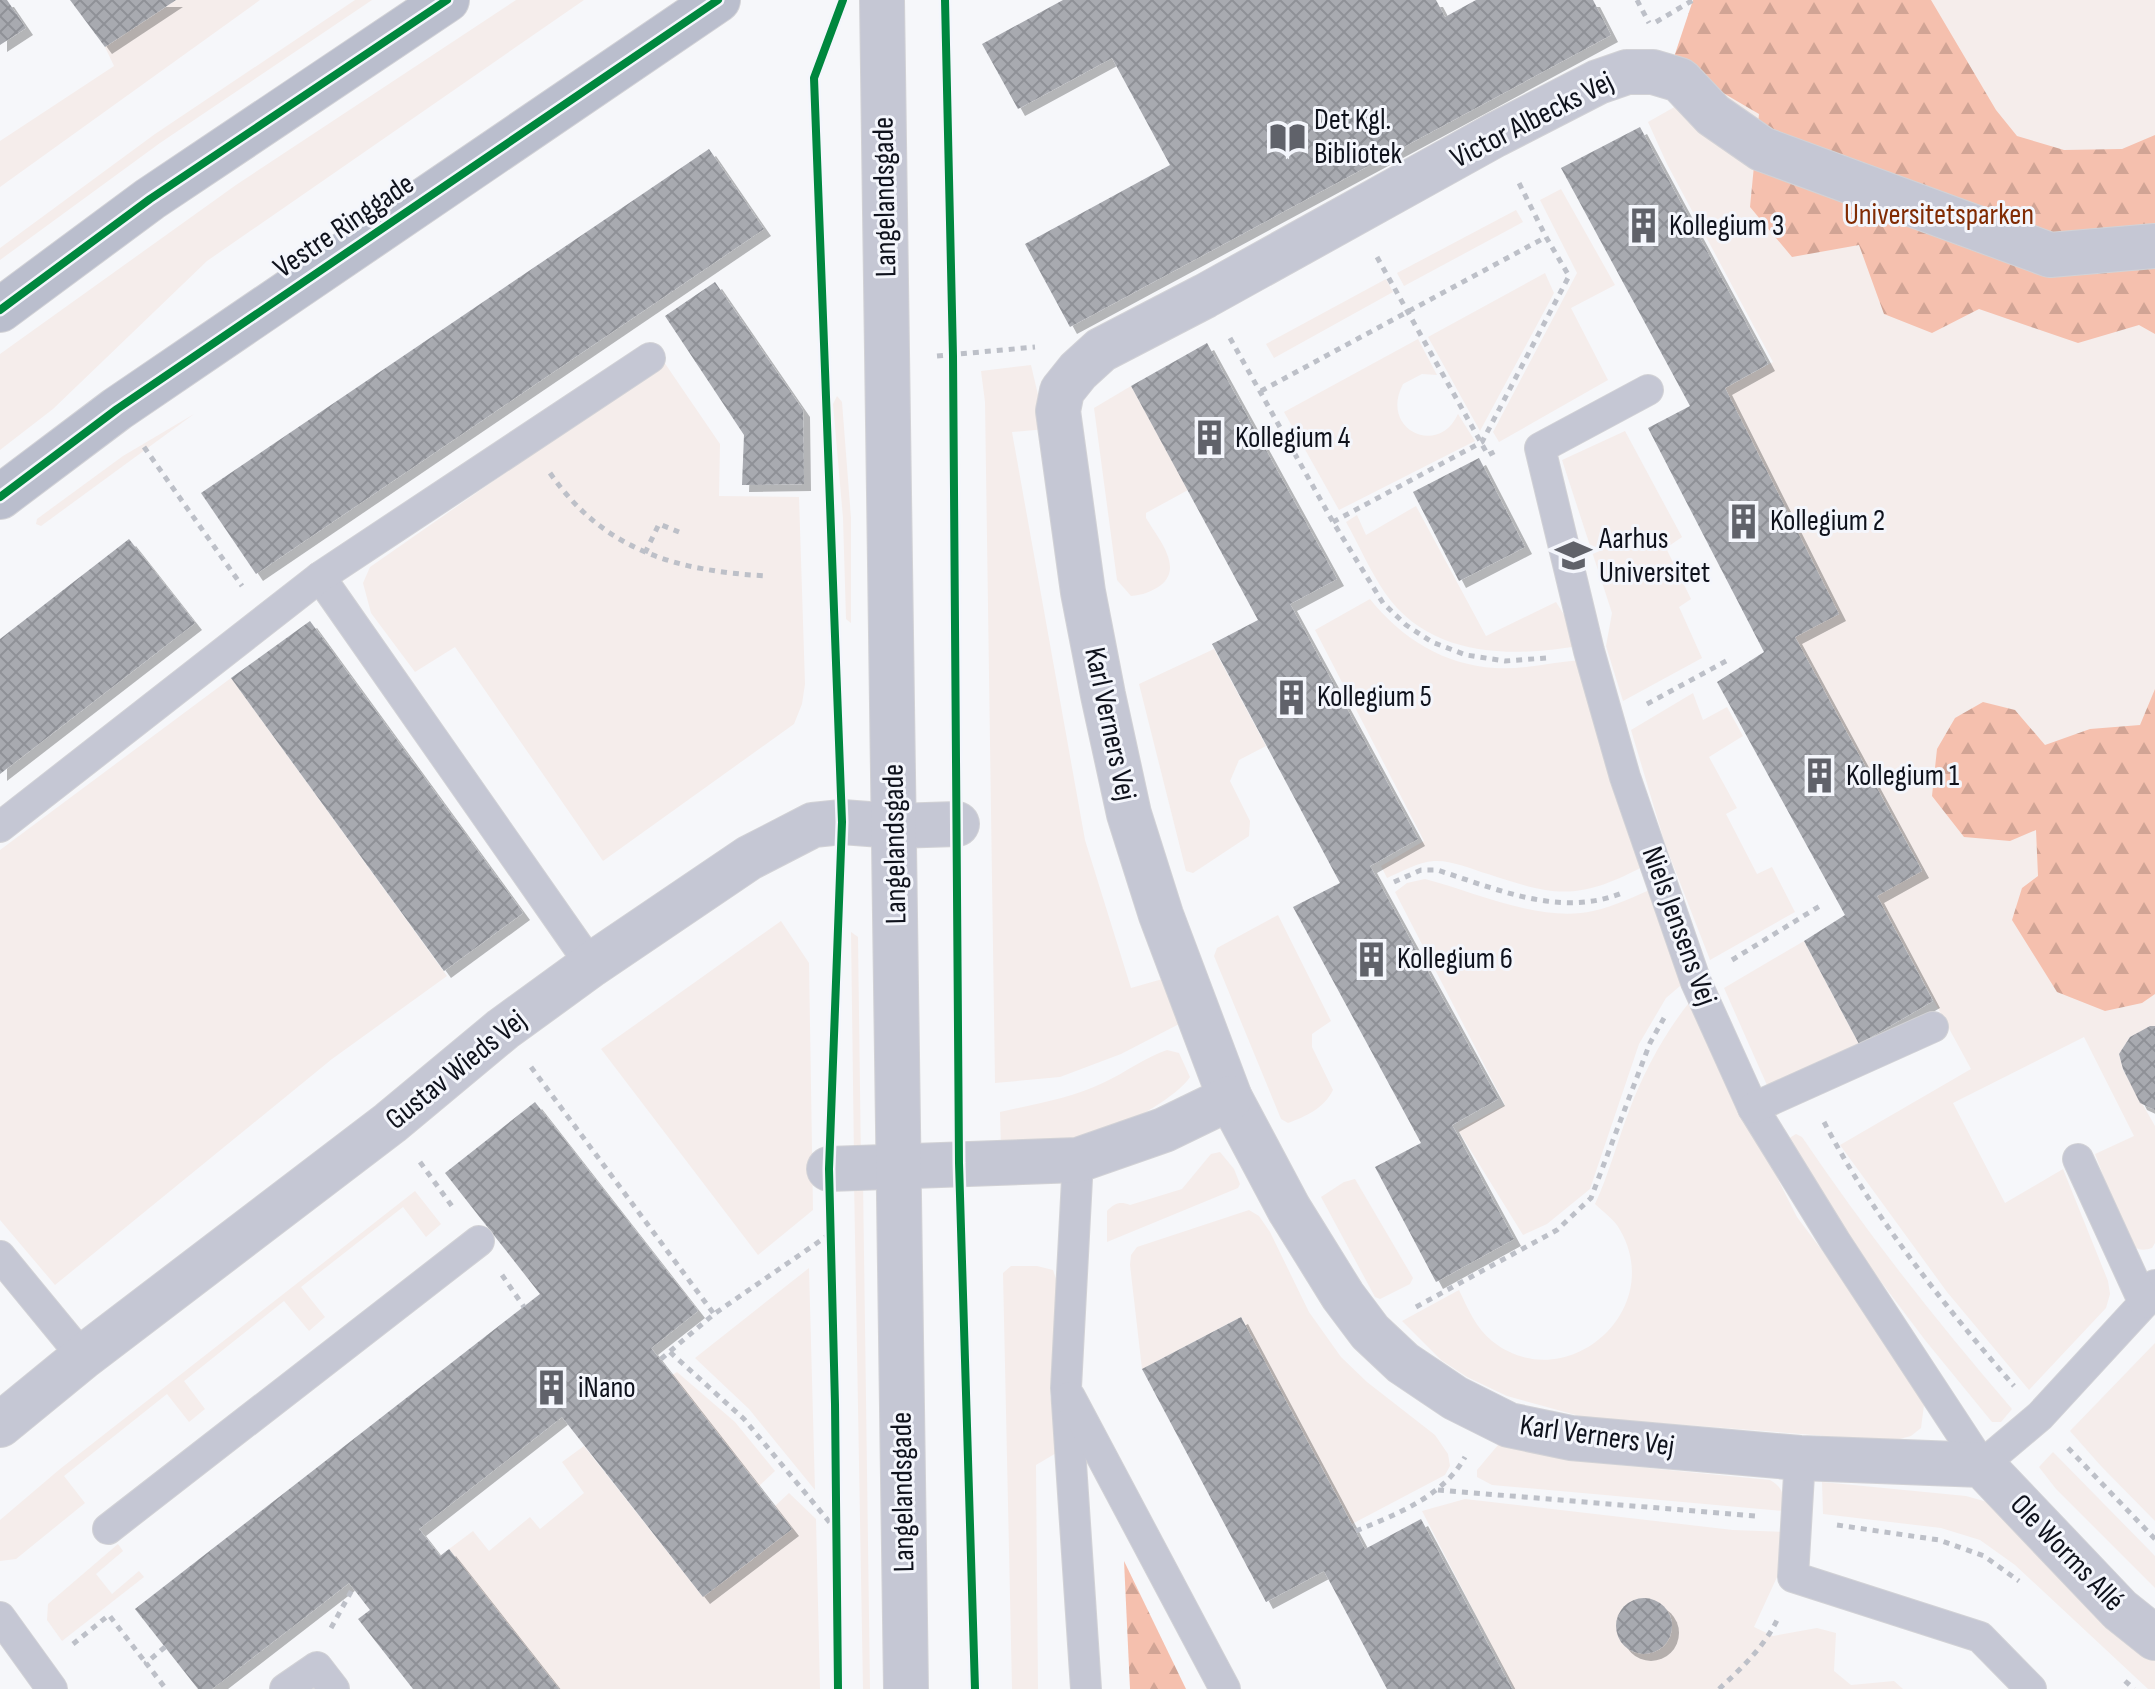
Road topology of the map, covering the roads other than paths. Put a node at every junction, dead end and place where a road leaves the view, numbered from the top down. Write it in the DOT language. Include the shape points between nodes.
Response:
graph roads {
  1 [pos="447,0"];
  2 [pos="718,0"];
  3 [pos="882,0"];
  4 [pos="2155,246"];
  5 [pos="0,310"];
  6 [pos="1101,350"];
  7 [pos="650,358"];
  8 [pos="1648,390"];
  9 [pos="0,497"];
  10 [pos="320,577"];
  11 [pos="957,824"];
  12 [pos="895,826"];
  13 [pos="0,827"];
  14 [pos="591,965"];
  15 [pos="1933,1027"];
  16 [pos="1230,1098"];
  17 [pos="1753,1108"];
  18 [pos="2078,1159"];
  19 [pos="1078,1160"];
  20 [pos="897,1167"];
  21 [pos="829,1169"];
  22 [pos="479,1241"];
  23 [pos="0,1256"];
  24 [pos="2149,1294"];
  25 [pos="83,1357"];
  26 [pos="1066,1388"];
  27 [pos="0,1425"];
  28 [pos="1800,1458"];
  29 [pos="1982,1465"];
  30 [pos="108,1529"];
  31 [pos="0,1617"];
  32 [pos="2155,1638"];
  33 [pos="52,1689"];
  34 [pos="285,1689"];
  35 [pos="334,1689"];
  36 [pos="906,1689"];
  37 [pos="1086,1689"];
  38 [pos="1225,1689"];
  39 [pos="2031,1689"];
  1 -- 5 [label="main road" via="150,199"];
  2 -- 9 [label="main road, Vestre Ringgade" via="117,409"];
  3 -- 12 [label="street, Langelandsgade"];
  4 -- 6 [label="street, Victor Albecks Vej" via="2050,255 1762,149 1713,115 1680,80 1627,72 1495,135"];
  6 -- 16 [label="street, Karl Verners Vej" via="1062,391 1058,411 1083,592 1129,814"];
  7 -- 10 [label="lane"];
  8 -- 17 [label="lane, Niels Jensens Vej" via="1540,448 1589,651 1660,878 1696,982"];
  10 -- 13 [label="lane"];
  10 -- 14 [label="lane"];
  11 -- 12 [label="street, Gustav Wieds Vej"];
  12 -- 14 [label="street, Gustav Wieds Vej" via="813,825 749,858"];
  12 -- 20 [label="street, Langelandsgade"];
  14 -- 25 [label="street, Gustav Wieds Vej"];
  15 -- 17 [label="lane"];
  16 -- 19 [label="street" via="1164,1130"];
  16 -- 28 [label="street, Karl Verners Vej" via="1343,1296 1403,1363 1455,1398 1509,1425 1571,1438"];
  17 -- 29 [label="lane, Niels Jensens Vej"];
  18 -- 24 [label="lane"];
  19 -- 20 [label="street"];
  19 -- 26 [label="lane"];
  20 -- 21 [label="street"];
  20 -- 36 [label="street, Langelandsgade"];
  22 -- 30 [label="lane"];
  23 -- 25 [label="lane"];
  24 -- 29 [label="lane" via="2040,1416"];
  25 -- 27 [label="street, Gustav Wieds Vej"];
  26 -- 37 [label="lane"];
  26 -- 38 [label="lane"];
  28 -- 29 [label="street, Karl Verners Vej"];
  28 -- 39 [label="lane" via="1793,1577 1980,1637"];
  29 -- 32 [label="street, Ole Worms Allé" via="2120,1610"];
  31 -- 33 [label="lane"];
  34 -- 35 [label="lane" via="317,1667"];
}
